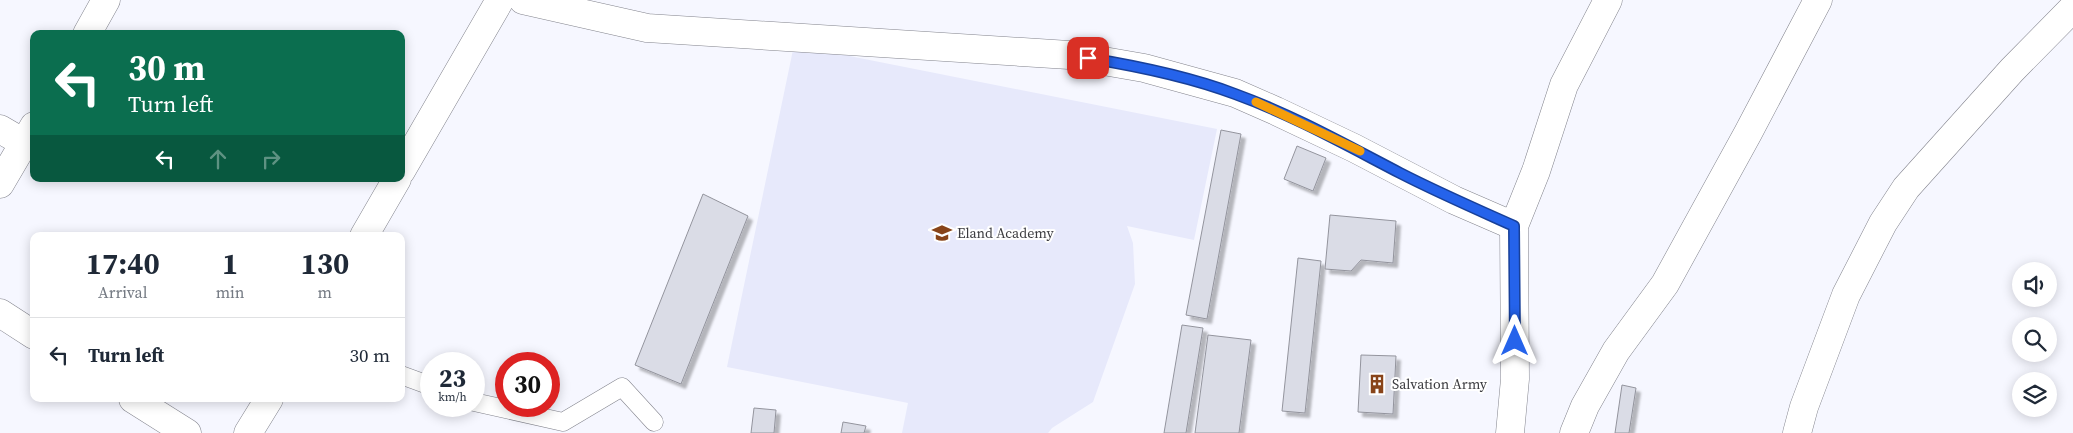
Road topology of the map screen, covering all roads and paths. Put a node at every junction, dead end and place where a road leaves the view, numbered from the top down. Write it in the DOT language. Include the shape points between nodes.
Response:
graph roads {
  1 [pos="106,0"];
  2 [pos="500,0"];
  3 [pos="523,0"];
  4 [pos="1608,0"];
  5 [pos="1818,0"];
  6 [pos="2073,8"];
  7 [pos="89,30"];
  8 [pos="0,129"];
  9 [pos="29,135"];
  10 [pos="405,164"];
  11 [pos="395,182"];
  12 [pos="0,184"];
  13 [pos="1514,226"];
  14 [pos="366,232"];
  15 [pos="0,313"];
  16 [pos="30,332"];
  17 [pos="405,376"];
  18 [pos="420,382"];
  19 [pos="138,402"];
  20 [pos="267,402"];
  21 [pos="485,404"];
  22 [pos="654,422"];
  23 [pos="187,433"];
  24 [pos="248,433"];
  25 [pos="1510,433"];
  26 [pos="1574,433"];
  27 [pos="1797,433"];
  1 -- 7 [label="street"];
  2 -- 10 [label="street"];
  3 -- 13 [label="street" via="648,28 1069,55 1144,68 1235,93 1276,110 1454,200"];
  4 -- 13 [label="street" via="1564,85"];
  5 -- 26 [label="street" via="1665,284 1616,350"];
  6 -- 27 [label="street" via="2005,77 1906,188 1883,223 1846,295"];
  8 -- 9 [label="street"];
  9 -- 12 [label="street"];
  11 -- 14 [label="street"];
  13 -- 25 [label="street" via="1516,379"];
  15 -- 16 [label="street"];
  17 -- 18 [label="lane"];
  19 -- 23 [label="street"];
  20 -- 24 [label="street"];
  21 -- 22 [label="lane" via="564,422 622,387"];
}
